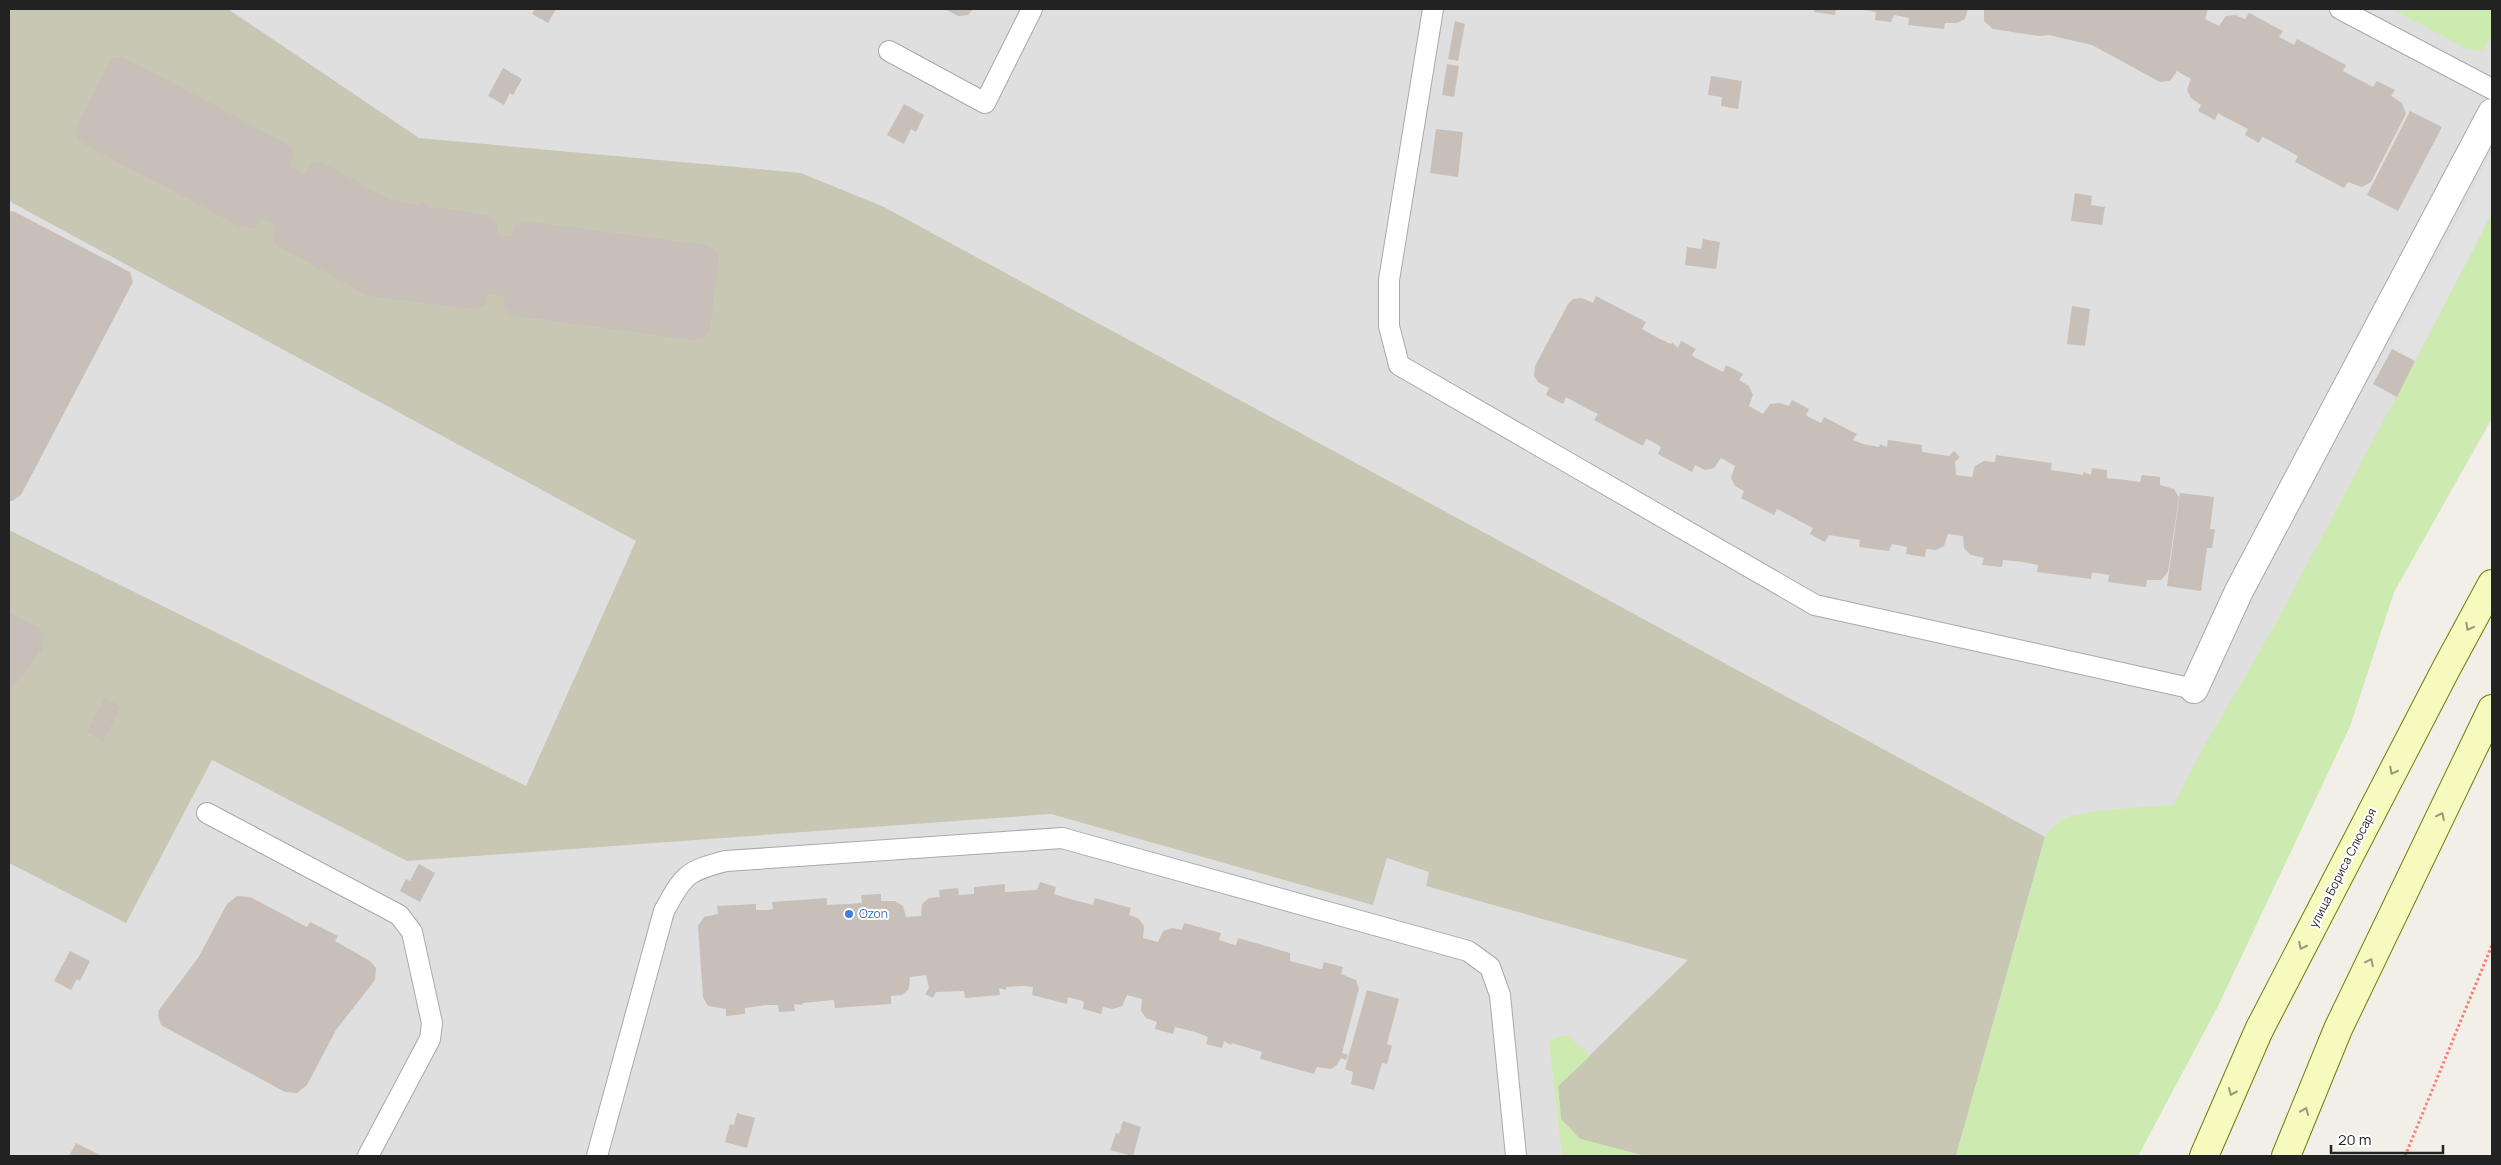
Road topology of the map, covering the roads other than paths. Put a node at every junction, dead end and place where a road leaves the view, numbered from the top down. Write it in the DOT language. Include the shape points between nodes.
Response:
graph roads {
  1 [pos="1032,9"];
  2 [pos="1433,9"];
  3 [pos="2340,9"];
  4 [pos="889,51"];
  5 [pos="2492,88"];
  6 [pos="2492,113"];
  7 [pos="2492,584"];
  8 [pos="2194,689"];
  9 [pos="2492,709"];
  10 [pos="207,813"];
  11 [pos="368,1156"];
  12 [pos="597,1156"];
  13 [pos="1516,1156"];
  14 [pos="2204,1156"];
  15 [pos="2286,1156"];
  1 -- 4 [label="lane" via="985,103"];
  2 -- 8 [label="lane" via="1389,280 1389,326 1399,365 1815,605"];
  3 -- 5 [label="lane"];
  6 -- 8 [label="street" via="2239,591"];
  7 -- 14 [label="main road, улица Бориса Слюсаря, one-way" via="2259,1030"];
  15 -- 9 [label="main road, one-way" via="2338,1029"];
  10 -- 11 [label="lane" via="400,915 412,932 432,1023 430,1039"];
  12 -- 13 [label="lane" via="664,911 679,884 696,868 726,861 1062,838 1468,951 1490,967 1500,995"];
}
